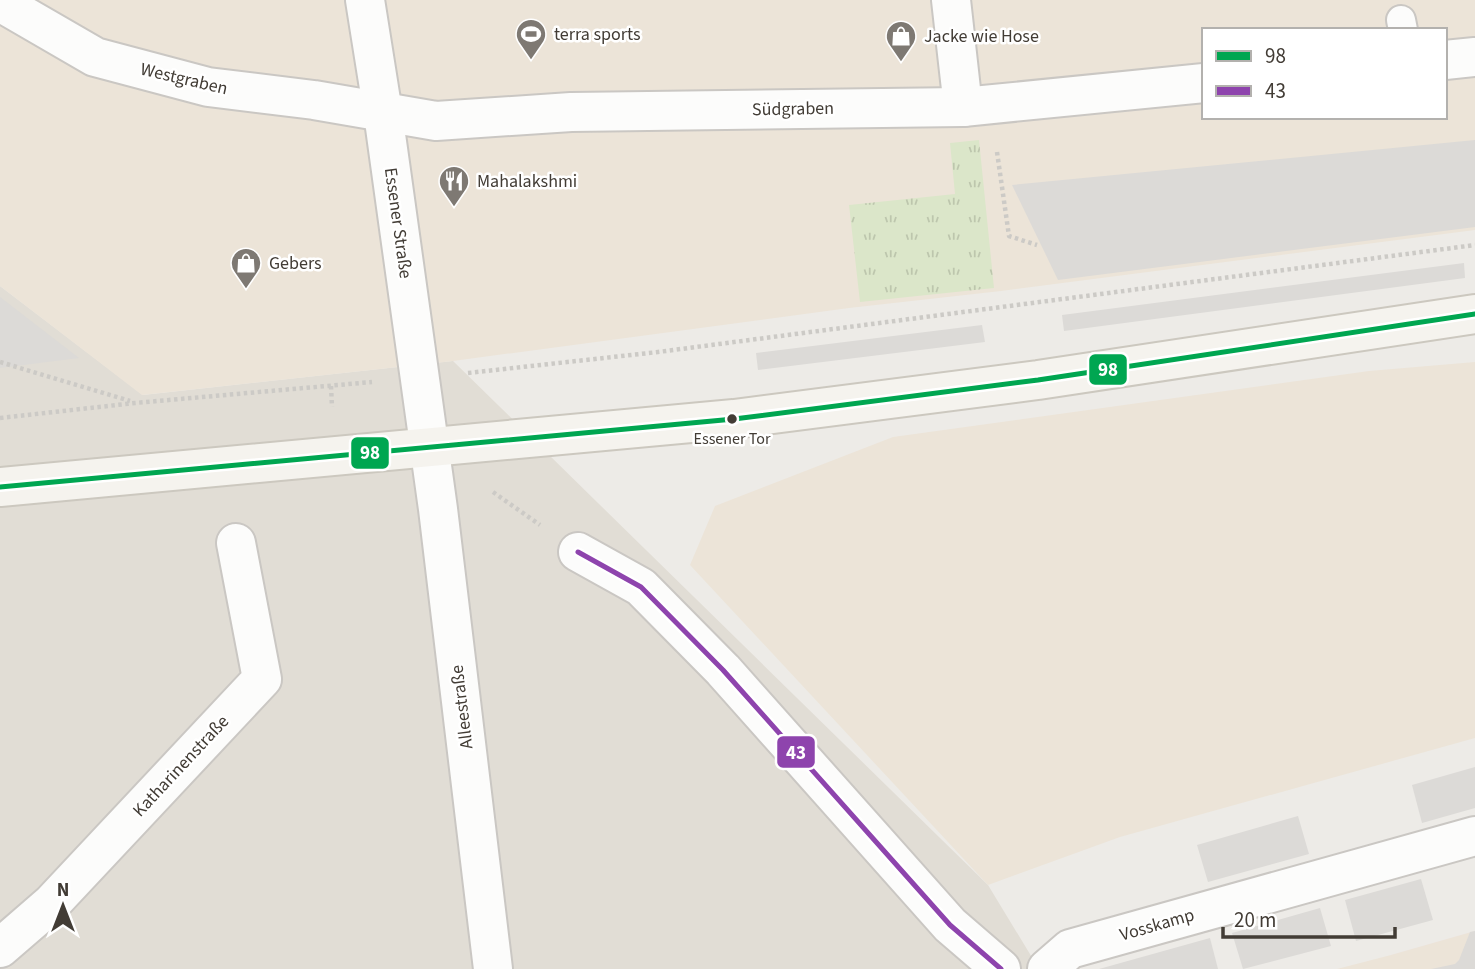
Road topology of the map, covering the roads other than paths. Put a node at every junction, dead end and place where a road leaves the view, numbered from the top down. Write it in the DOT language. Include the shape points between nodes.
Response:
graph roads {
  1 [pos="365,0"];
  2 [pos="951,0"];
  3 [pos="0,2"];
  4 [pos="1475,57"];
  5 [pos="1447,60"];
  6 [pos="1202,83"];
  7 [pos="963,107"];
  8 [pos="383,113"];
  9 [pos="1475,314"];
  10 [pos="428,446"];
  11 [pos="0,487"];
  12 [pos="236,543"];
  13 [pos="578,552"];
  14 [pos="1475,836"];
  15 [pos="0,948"];
  16 [pos="493,969"];
  17 [pos="1001,969"];
  18 [pos="1047,969"];
  1 -- 8 [label="street, Essener Straße"];
  2 -- 7 [label="street"];
  3 -- 8 [label="street, Westgraben" via="95,57 208,87"];
  4 -- 5 [label="street"];
  6 -- 7 [label="street, Südgraben"];
  7 -- 8 [label="street, Südgraben" via="571,112 436,121"];
  8 -- 10 [label="street, Essener Straße"];
  9 -- 10 [label="main road" via="1038,380 734,419"];
  10 -- 11 [label="main road"];
  10 -- 16 [label="street, Alleestraße"];
  12 -- 15 [label="street, Katharinenstraße" via="262,679 51,904"];
  13 -- 17 [label="street" via="640,587 723,670 950,925"];
  14 -- 18 [label="street, Vosskamp" via="1070,949"];
}
